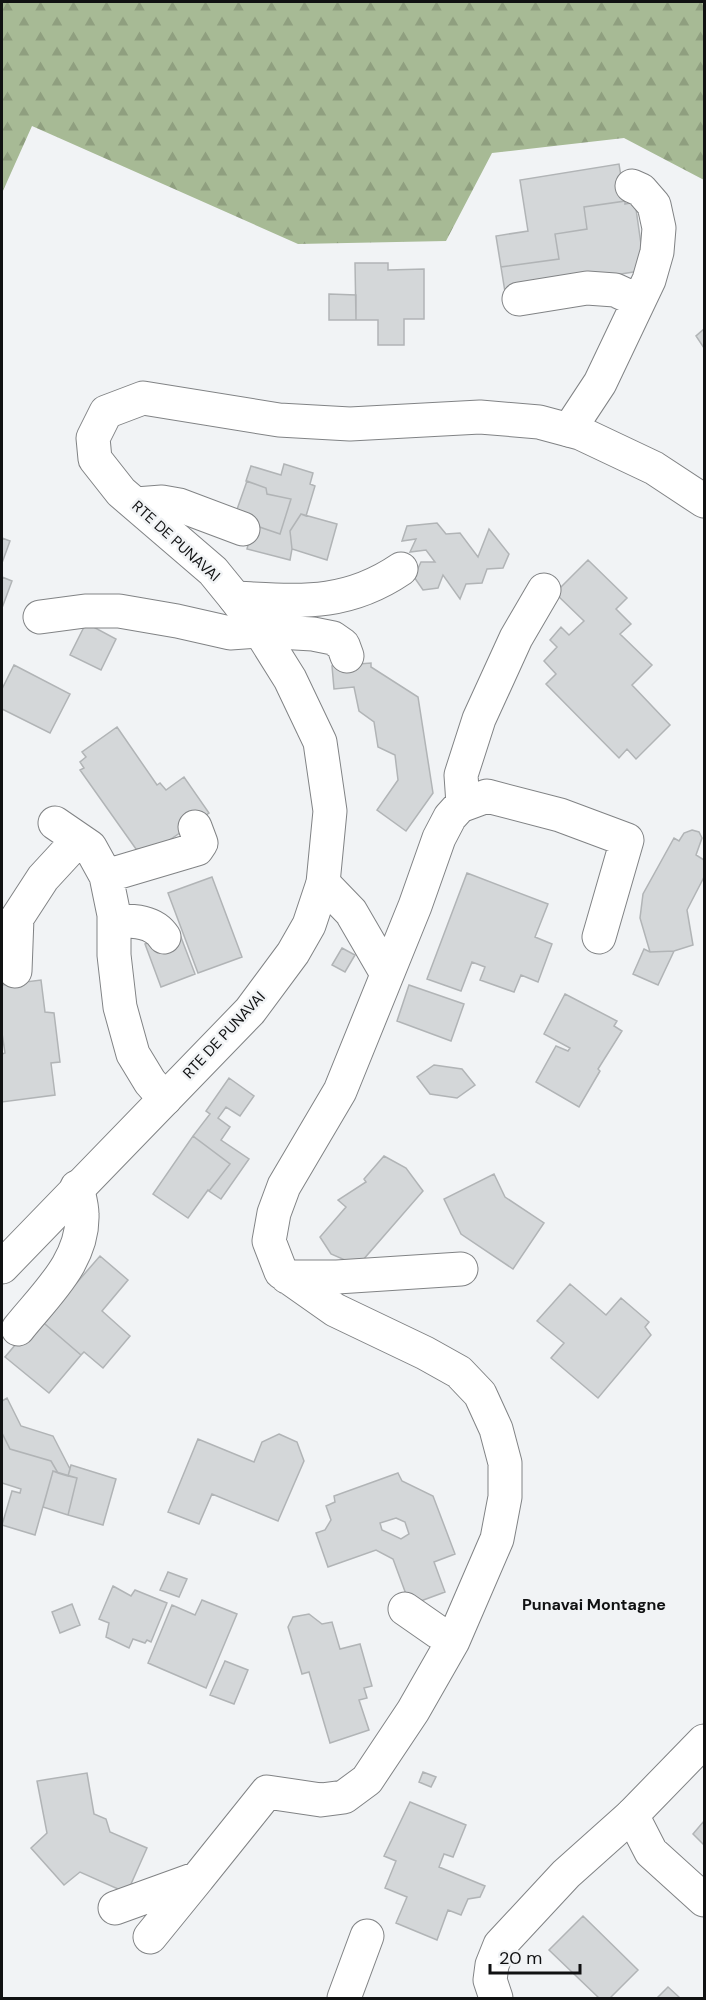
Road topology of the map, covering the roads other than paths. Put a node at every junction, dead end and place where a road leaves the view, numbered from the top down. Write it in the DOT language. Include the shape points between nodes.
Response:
graph roads {
  1 [pos="632,186"];
  2 [pos="519,299"];
  3 [pos="639,301"];
  4 [pos="569,430"];
  5 [pos="705,501"];
  6 [pos="136,504"];
  7 [pos="243,529"];
  8 [pos="401,569"];
  9 [pos="544,590"];
  10 [pos="235,598"];
  11 [pos="40,617"];
  12 [pos="260,631"];
  13 [pos="347,656"];
  14 [pos="463,804"];
  15 [pos="195,827"];
  16 [pos="106,876"];
  17 [pos="322,883"];
  18 [pos="114,921"];
  19 [pos="164,937"];
  20 [pos="599,937"];
  21 [pos="15,971"];
  22 [pos="387,974"];
  23 [pos="165,1099"];
  24 [pos="78,1187"];
  25 [pos="2,1267"];
  26 [pos="461,1269"];
  27 [pos="287,1277"];
  28 [pos="18,1329"];
  29 [pos="405,1609"];
  30 [pos="455,1636"];
  31 [pos="705,1741"];
  32 [pos="632,1815"];
  33 [pos="198,1878"];
  34 [pos="705,1900"];
  35 [pos="115,1908"];
  36 [pos="367,1936"];
  37 [pos="150,1937"];
  38 [pos="344,1998"];
  39 [pos="496,1998"];
  1 -- 3 [label="street" via="654,205 659,228 657,252"];
  2 -- 3 [label="street" via="587,288 615,290"];
  3 -- 4 [label="street" via="600,383"];
  4 -- 5 [label="street, RTE DE PUNAVAI" via="654,468"];
  4 -- 6 [label="street, RTE DE PUNAVAI" via="539,422 480,417 350,424 279,420 143,398 106,412 93,438 95,459 121,492"];
  6 -- 7 [label="street" via="179,505"];
  6 -- 10 [label="street, RTE DE PUNAVAI" via="213,571"];
  8 -- 10 [label="street" via="351,594 321,600"];
  9 -- 14 [label="street" via="516,638 479,718 461,775"];
  10 -- 12 [label="street, RTE DE PUNAVAI"];
  11 -- 12 [label="street" via="119,611 230,633"];
  12 -- 13 [label="street" via="333,638 343,645"];
  12 -- 17 [label="street, RTE DE PUNAVAI" via="290,680 320,742 330,811"];
  14 -- 20 [label="street" via="487,796 560,815 627,840"];
  14 -- 22 [label="street" via="450,817 439,838"];
  15 -- 16 [label="street" via="201,843 197,849"];
  16 -- 18 [label="street"];
  16 -- 21 [label="street" via="90,847 66,832 17,918"];
  17 -- 22 [label="street" via="351,912"];
  17 -- 23 [label="street, RTE DE PUNAVAI" via="309,924 291,957 250,1011"];
  18 -- 19 [label="street" via="145,923"];
  18 -- 23 [label="street" via="120,1007 133,1054"];
  22 -- 27 [label="street" via="340,1091 284,1186 274,1213 269,1241 281,1272"];
  23 -- 24 [label="street, RTE DE PUNAVAI"];
  24 -- 25 [label="street, RTE DE PUNAVAI"];
  24 -- 28 [label="street" via="82,1213 77,1248 68,1268"];
  26 -- 27 [label="street"];
  27 -- 30 [label="street" via="335,1310 459,1372 480,1394 496,1429 505,1463 505,1497 497,1539"];
  29 -- 30 [label="street" via="438,1632"];
  30 -- 33 [label="street" via="413,1711 367,1780 344,1797 321,1800 267,1792"];
  31 -- 32 [label="street"];
  32 -- 34 [label="street" via="651,1852"];
  32 -- 39 [label="street" via="566,1874 500,1945 490,1980"];
  33 -- 35 [label="street"];
  33 -- 37 [label="street"];
  36 -- 38 [label="street"];
}
